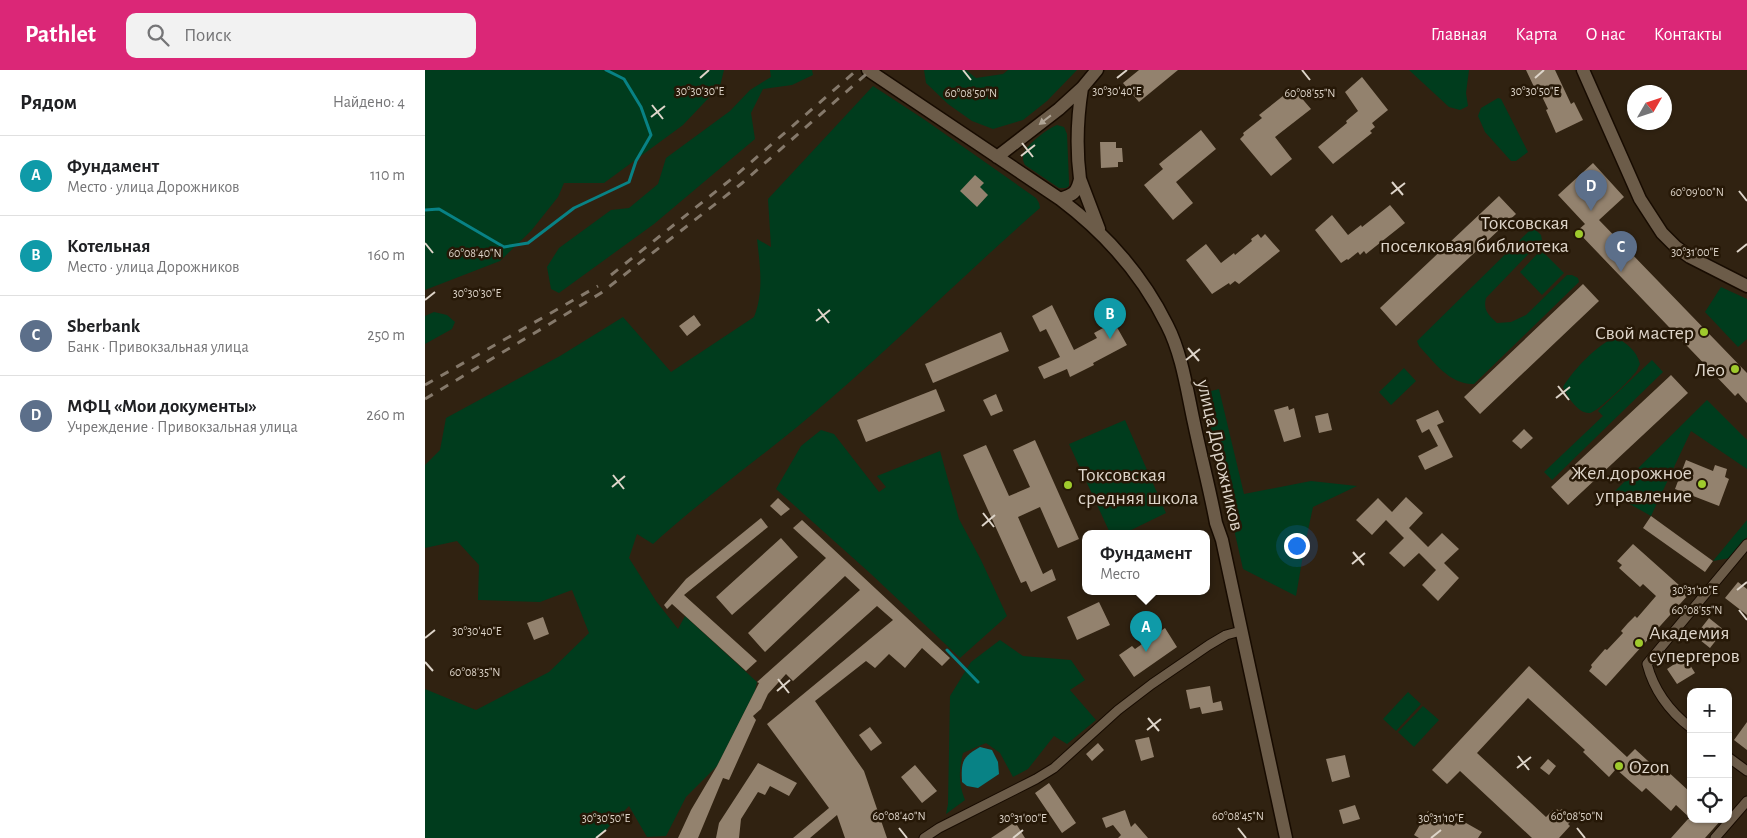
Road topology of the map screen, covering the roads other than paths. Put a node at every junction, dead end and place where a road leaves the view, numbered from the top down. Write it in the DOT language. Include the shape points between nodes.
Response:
graph roads {
  1 [pos="868,70"];
  2 [pos="1097,70"];
  3 [pos="1583,70"];
  4 [pos="1082,88"];
  5 [pos="997,157"];
  6 [pos="1079,180"];
  7 [pos="1060,199"];
  8 [pos="1101,233"];
  9 [pos="1747,286"];
  10 [pos="1747,544"];
  11 [pos="1241,631"];
  12 [pos="1687,725"];
  13 [pos="1732,760"];
  14 [pos="1747,771"];
  15 [pos="1747,801"];
  16 [pos="924,838"];
  17 [pos="1285,838"];
  18 [pos="1715,838"];
  1 -- 5 [label="main road, улица Дорожников"];
  2 -- 4 [label="main road"];
  3 -- 9 [label="main road" via="1640,199 1662,233 1690,257"];
  4 -- 5 [label="main road, one-way"];
  4 -- 6 [label="main road" via="1076,134"];
  5 -- 7 [label="main road, улица Дорожников"];
  6 -- 7 [label="main road" via="1074,194"];
  6 -- 8 [label="main road"];
  7 -- 8 [label="main road, улица Дорожников"];
  8 -- 11 [label="main road, улица Дорожников" via="1139,278 1168,326 1177,350"];
  10 -- 12 [label="street" via="1647,664 1662,700"];
  11 -- 16 [label="street" via="1209,645 1151,684 1054,768"];
  11 -- 17 [label="main road, улица Дорожников"];
  13 -- 14 [label="street"];
  15 -- 18 [label="street"];
}
